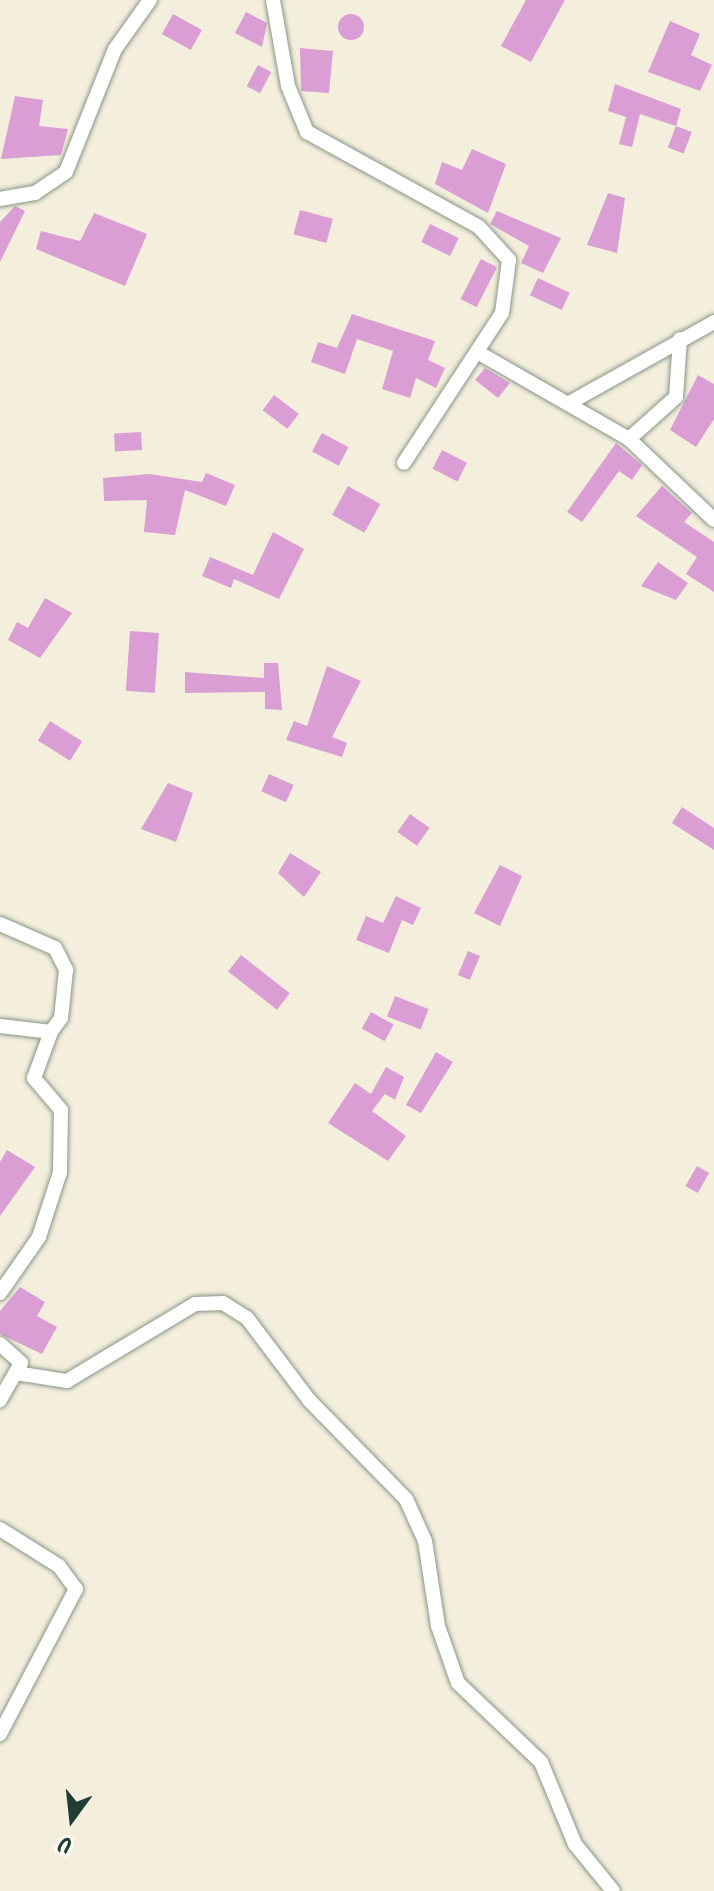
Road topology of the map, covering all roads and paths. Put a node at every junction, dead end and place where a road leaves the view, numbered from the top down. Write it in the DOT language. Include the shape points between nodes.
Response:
graph roads {
  1 [pos="150,0"];
  2 [pos="273,0"];
  3 [pos="0,199"];
  4 [pos="714,322"];
  5 [pos="680,339"];
  6 [pos="479,353"];
  7 [pos="571,402"];
  8 [pos="629,439"];
  9 [pos="404,463"];
  10 [pos="714,520"];
  11 [pos="0,924"];
  12 [pos="0,1026"];
  13 [pos="51,1032"];
  14 [pos="0,1293"];
  15 [pos="0,1344"];
  16 [pos="16,1373"];
  17 [pos="0,1400"];
  18 [pos="0,1529"];
  19 [pos="0,1734"];
  20 [pos="613,1891"];
  1 -- 3 [label="street" via="115,49 66,172 35,193"];
  2 -- 6 [label="street" via="288,86 307,132 503,248 511,285"];
  4 -- 5 [label="street"];
  5 -- 7 [label="street"];
  5 -- 8 [label="street" via="676,397"];
  6 -- 7 [label="street"];
  6 -- 9 [label="street" via="430,413"];
  7 -- 8 [label="street"];
  8 -- 10 [label="street"];
  11 -- 13 [label="street" via="65,959 61,1018"];
  12 -- 13 [label="street"];
  13 -- 14 [label="street" via="34,1078 61,1110 60,1172 39,1237"];
  15 -- 16 [label="street" via="19,1356"];
  16 -- 17 [label="street"];
  16 -- 20 [label="street" via="67,1381 195,1304 223,1303 247,1318 309,1400 406,1499 425,1541 438,1626 458,1683 541,1762 579,1852"];
  18 -- 19 [label="street" via="59,1566 76,1589"];
}
